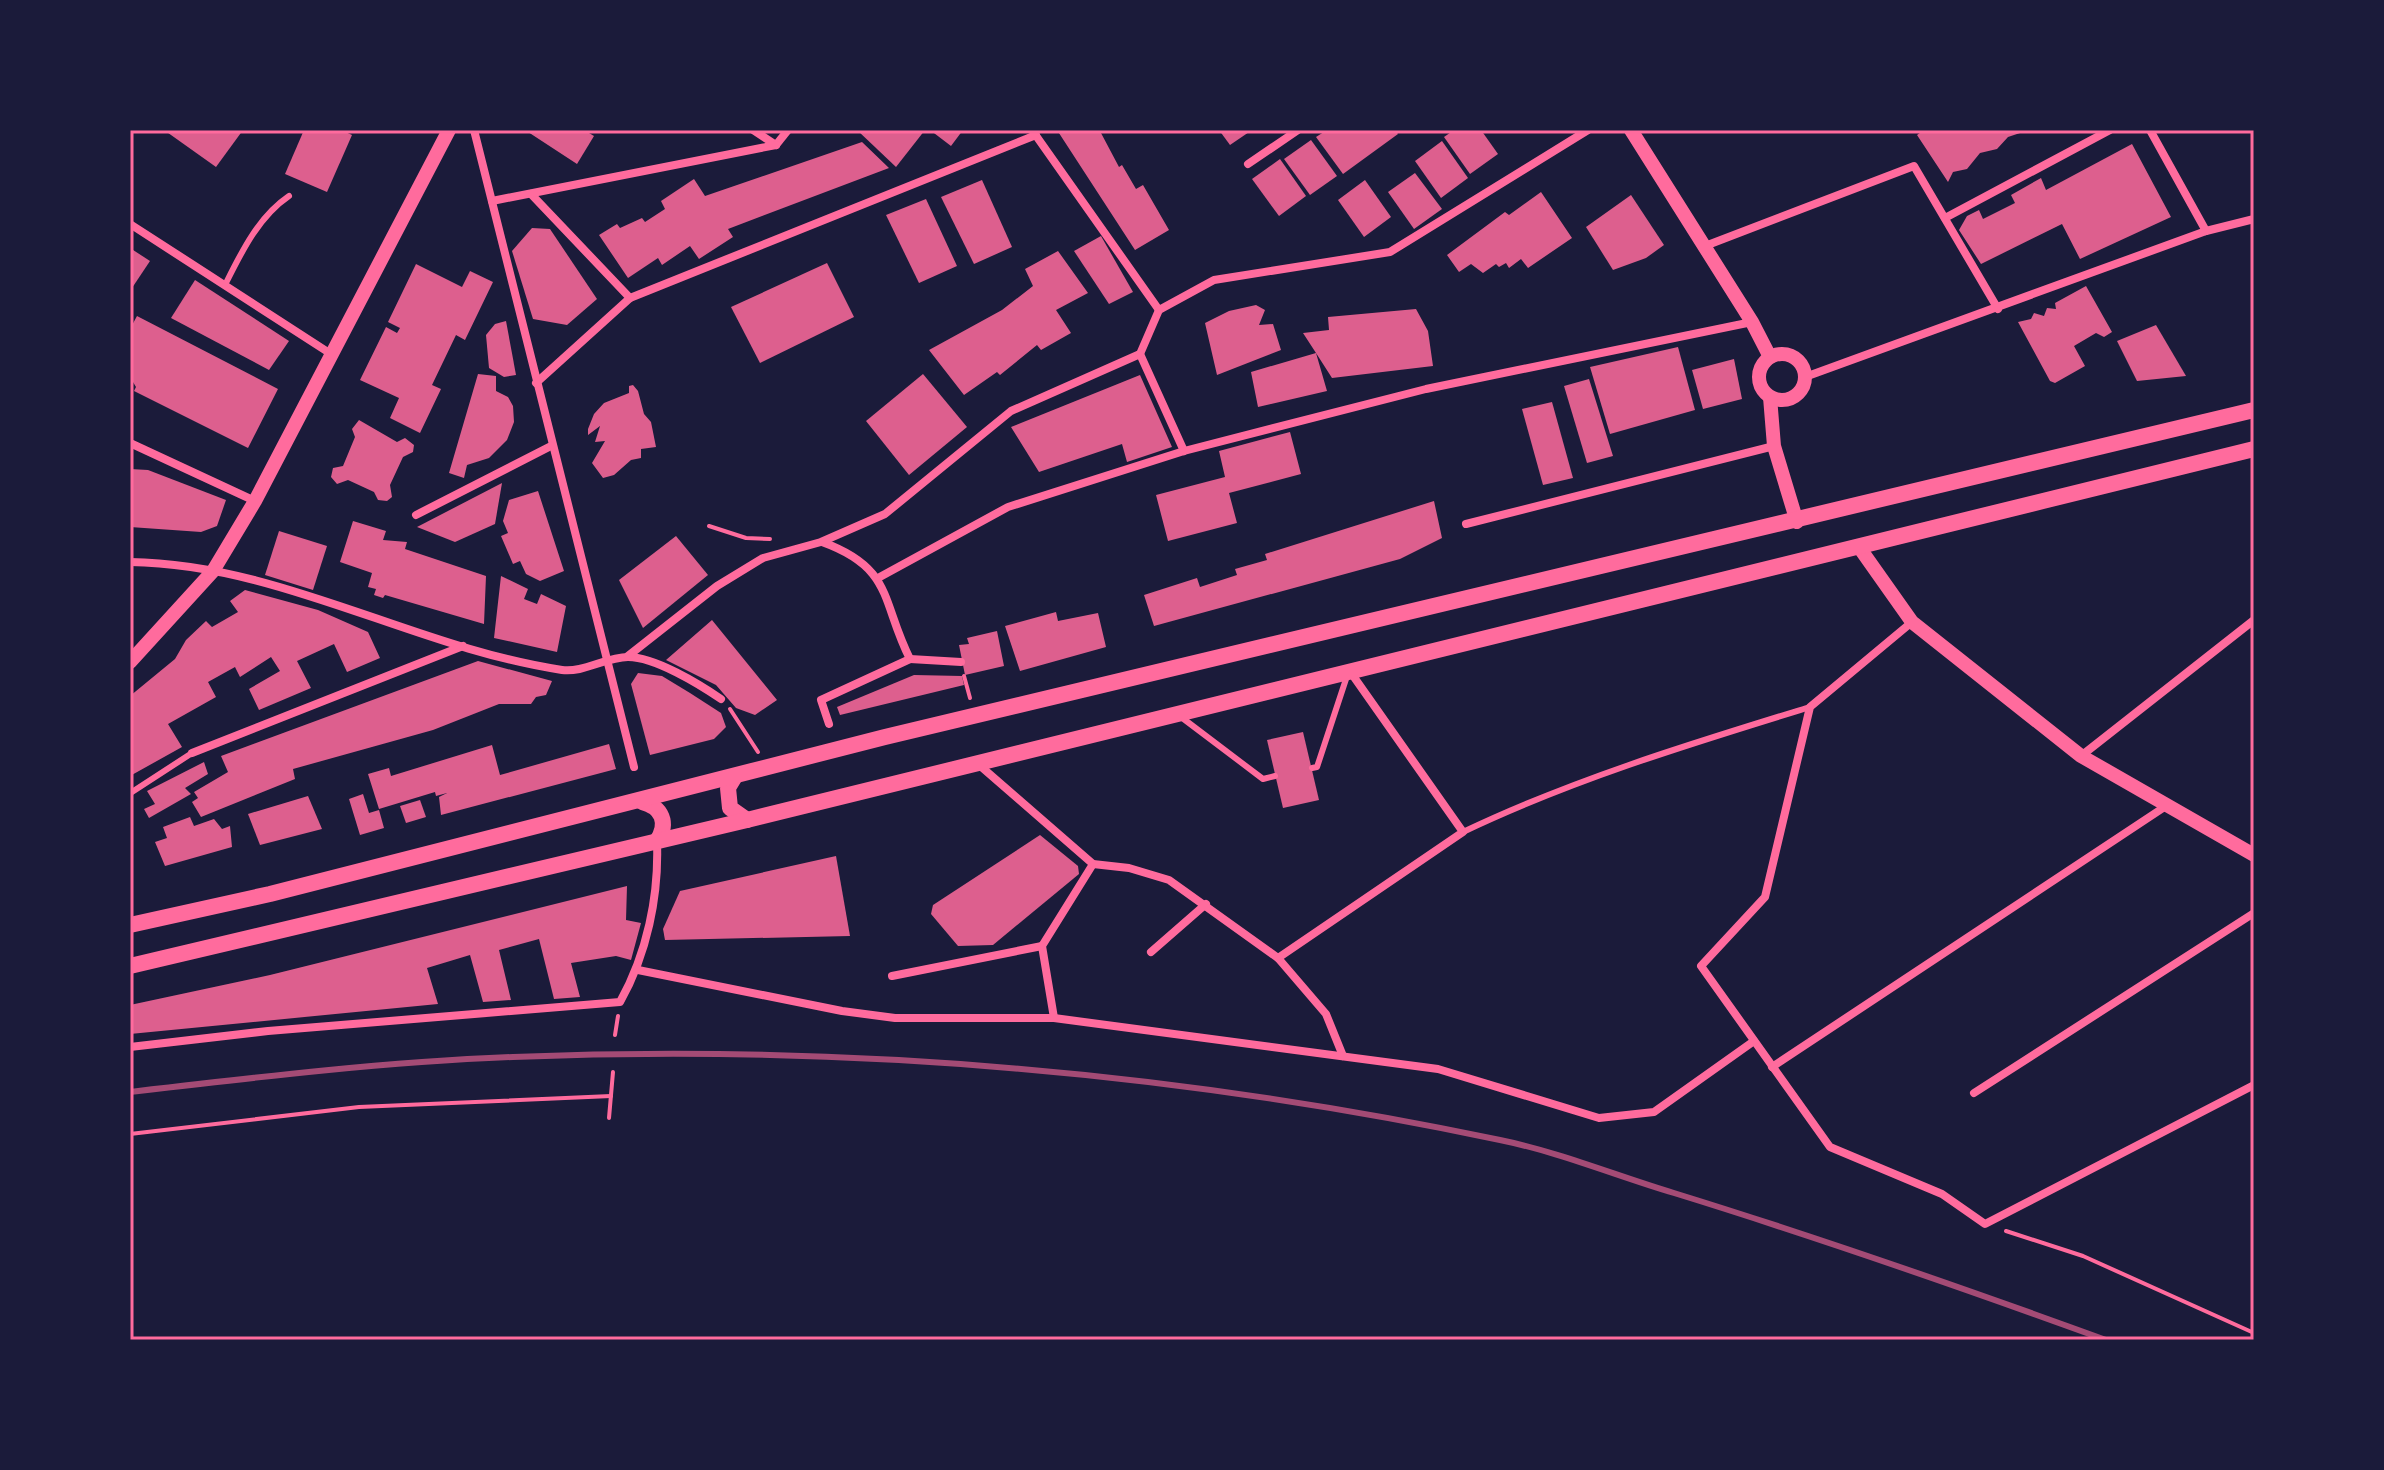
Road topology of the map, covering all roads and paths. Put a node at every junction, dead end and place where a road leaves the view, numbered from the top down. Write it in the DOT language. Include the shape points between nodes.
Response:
graph roads {
  1 [pos="449,130"];
  2 [pos="474,130"];
  3 [pos="753,130"];
  4 [pos="788,130"];
  5 [pos="1298,130"];
  6 [pos="1588,130"];
  7 [pos="1631,130"];
  8 [pos="2110,130"];
  9 [pos="2150,130"];
  10 [pos="1034,132"];
  11 [pos="776,145"];
  12 [pos="1248,164"];
  13 [pos="531,194"];
  14 [pos="289,196"];
  15 [pos="492,201"];
  16 [pos="1945,218"];
  17 [pos="2254,219"];
  18 [pos="130,224"];
  19 [pos="2206,231"];
  20 [pos="1705,246"];
  21 [pos="225,285"];
  22 [pos="630,298"];
  23 [pos="1998,309"];
  24 [pos="1159,310"];
  25 [pos="1752,322"];
  26 [pos="331,354"];
  27 [pos="1140,354"];
  28 [pos="1770,357"];
  29 [pos="1805,377"];
  30 [pos="536,383"];
  31 [pos="1770,397"];
  32 [pos="2254,410"];
  33 [pos="130,443"];
  34 [pos="551,446"];
  35 [pos="1774,446"];
  36 [pos="2254,449"];
  37 [pos="1184,451"];
  38 [pos="255,501"];
  39 [pos="416,515"];
  40 [pos="1797,522"];
  41 [pos="1466,524"];
  42 [pos="709,526"];
  43 [pos="776,539"];
  44 [pos="821,542"];
  45 [pos="1859,547"];
  46 [pos="130,562"];
  47 [pos="213,571"];
  48 [pos="878,578"];
  49 [pos="2254,620"];
  50 [pos="1912,622"];
  51 [pos="464,646"];
  52 [pos="628,656"];
  53 [pos="910,659"];
  54 [pos="606,661"];
  55 [pos="130,662"];
  56 [pos="961,662"];
  57 [pos="1349,669"];
  58 [pos="721,699"];
  59 [pos="1810,707"];
  60 [pos="1175,713"];
  61 [pos="974,716"];
  62 [pos="829,724"];
  63 [pos="192,753"];
  64 [pos="2081,756"];
  65 [pos="976,761"];
  66 [pos="634,767"];
  67 [pos="766,768"];
  68 [pos="1312,768"];
  69 [pos="1275,776"];
  70 [pos="734,778"];
  71 [pos="132,792"];
  72 [pos="642,802"];
  73 [pos="2166,806"];
  74 [pos="747,820"];
  75 [pos="1463,832"];
  76 [pos="657,841"];
  77 [pos="2254,855"];
  78 [pos="1093,864"];
  79 [pos="1206,904"];
  80 [pos="2254,913"];
  81 [pos="130,925"];
  82 [pos="1042,946"];
  83 [pos="1151,952"];
  84 [pos="1278,958"];
  85 [pos="130,966"];
  86 [pos="638,970"];
  87 [pos="892,976"];
  88 [pos="1054,1018"];
  89 [pos="1754,1041"];
  90 [pos="130,1047"];
  91 [pos="1343,1056"];
  92 [pos="1772,1067"];
  93 [pos="613,1072"];
  94 [pos="2254,1085"];
  95 [pos="1974,1093"];
  96 [pos="611,1096"];
  97 [pos="609,1118"];
  98 [pos="130,1134"];
  99 [pos="1985,1224"];
  100 [pos="2254,1333"];
  1 -- 26 [label="street"];
  2 -- 15 [label="street"];
  3 -- 11 [label="street"];
  4 -- 11 [label="street"];
  5 -- 12 [label="street"];
  6 -- 24 [label="street" via="1390,252 1214,280"];
  7 -- 20 [label="street"];
  8 -- 16 [label="street"];
  9 -- 19 [label="street"];
  10 -- 22 [label="street"];
  10 -- 24 [label="street"];
  11 -- 13 [label="street"];
  13 -- 15 [label="street"];
  13 -- 22 [label="street"];
  14 -- 21 [label="lane" via="243,248"];
  15 -- 30 [label="street"];
  16 -- 20 [label="street" via="1914,166"];
  16 -- 23 [label="street"];
  17 -- 19 [label="street"];
  18 -- 21 [label="street"];
  19 -- 23 [label="street"];
  20 -- 25 [label="street"];
  21 -- 26 [label="street"];
  22 -- 30 [label="street"];
  23 -- 29 [label="street"];
  24 -- 27 [label="street"];
  25 -- 28 [label="street"];
  25 -- 37 [label="street" via="1426,389"];
  26 -- 38 [label="street"];
  27 -- 37 [label="street"];
  27 -- 44 [label="street" via="1011,411 885,514"];
  28 -- 29 [label="street" via="1793,357"];
  28 -- 31 [label="street" via="1761,367 1759,381"];
  29 -- 31 [label="street" via="1791,399"];
  30 -- 34 [label="street"];
  31 -- 35 [label="street"];
  32 -- 40 [label="main road"];
  33 -- 38 [label="street"];
  34 -- 39 [label="street"];
  34 -- 54 [label="street"];
  35 -- 40 [label="street"];
  35 -- 41 [label="street"];
  36 -- 45 [label="main road"];
  37 -- 48 [label="street" via="1008,507"];
  38 -- 47 [label="street"];
  40 -- 61 [label="main road"];
  42 -- 43 [label="path" via="746,538"];
  44 -- 48 [label="street" via="844,550"];
  44 -- 52 [label="street" via="763,558 717,586"];
  45 -- 50 [label="street"];
  45 -- 57 [label="main road"];
  46 -- 47 [label="street"];
  47 -- 51 [label="street"];
  47 -- 55 [label="street"];
  48 -- 53 [label="street"];
  49 -- 64 [label="street"];
  50 -- 59 [label="street"];
  50 -- 64 [label="street"];
  51 -- 54 [label="street" via="566,670"];
  51 -- 63 [label="street"];
  52 -- 54 [label="street"];
  52 -- 58 [label="street" via="698,683"];
  53 -- 56 [label="street"];
  53 -- 62 [label="street" via="821,700"];
  54 -- 66 [label="street"];
  56 -- 61 [label="path"];
  57 -- 60 [label="main road"];
  57 -- 68 [label="lane" via="1317,767"];
  57 -- 75 [label="street"];
  58 -- 67 [label="path" via="752,738"];
  59 -- 75 [label="lane" via="1666,753"];
  59 -- 89 [label="street" via="1765,897 1701,966"];
  60 -- 65 [label="main road"];
  60 -- 69 [label="lane" via="1263,779"];
  61 -- 67 [label="main road"];
  63 -- 71 [label="lane"];
  64 -- 73 [label="street"];
  65 -- 74 [label="main road"];
  65 -- 78 [label="street"];
  67 -- 70 [label="main road"];
  70 -- 72 [label="main road"];
  70 -- 74 [label="main road" via="728,788 730,808"];
  72 -- 76 [label="main road" via="662,816"];
  72 -- 81 [label="main road"];
  73 -- 77 [label="street"];
  73 -- 92 [label="street"];
  74 -- 76 [label="main road"];
  75 -- 84 [label="street"];
  76 -- 85 [label="main road"];
  76 -- 86 [label="street" via="658,875"];
  78 -- 79 [label="street" via="1169,880"];
  78 -- 82 [label="street"];
  79 -- 83 [label="street"];
  79 -- 84 [label="street"];
  80 -- 95 [label="street"];
  82 -- 87 [label="street"];
  82 -- 88 [label="street"];
  84 -- 91 [label="street" via="1326,1014"];
  86 -- 88 [label="street" via="895,1018"];
  86 -- 90 [label="street" via="620,1002"];
  88 -- 91 [label="street"];
  89 -- 91 [label="street" via="1654,1112 1599,1118 1438,1069"];
  89 -- 92 [label="street"];
  92 -- 99 [label="street" via="1830,1147 1942,1194"];
  93 -- 96 [label="path"];
  94 -- 99 [label="street"];
  96 -- 97 [label="path"];
  96 -- 98 [label="path" via="359,1107"];
  99 -- 100 [label="path" via="2083,1256"];
}
